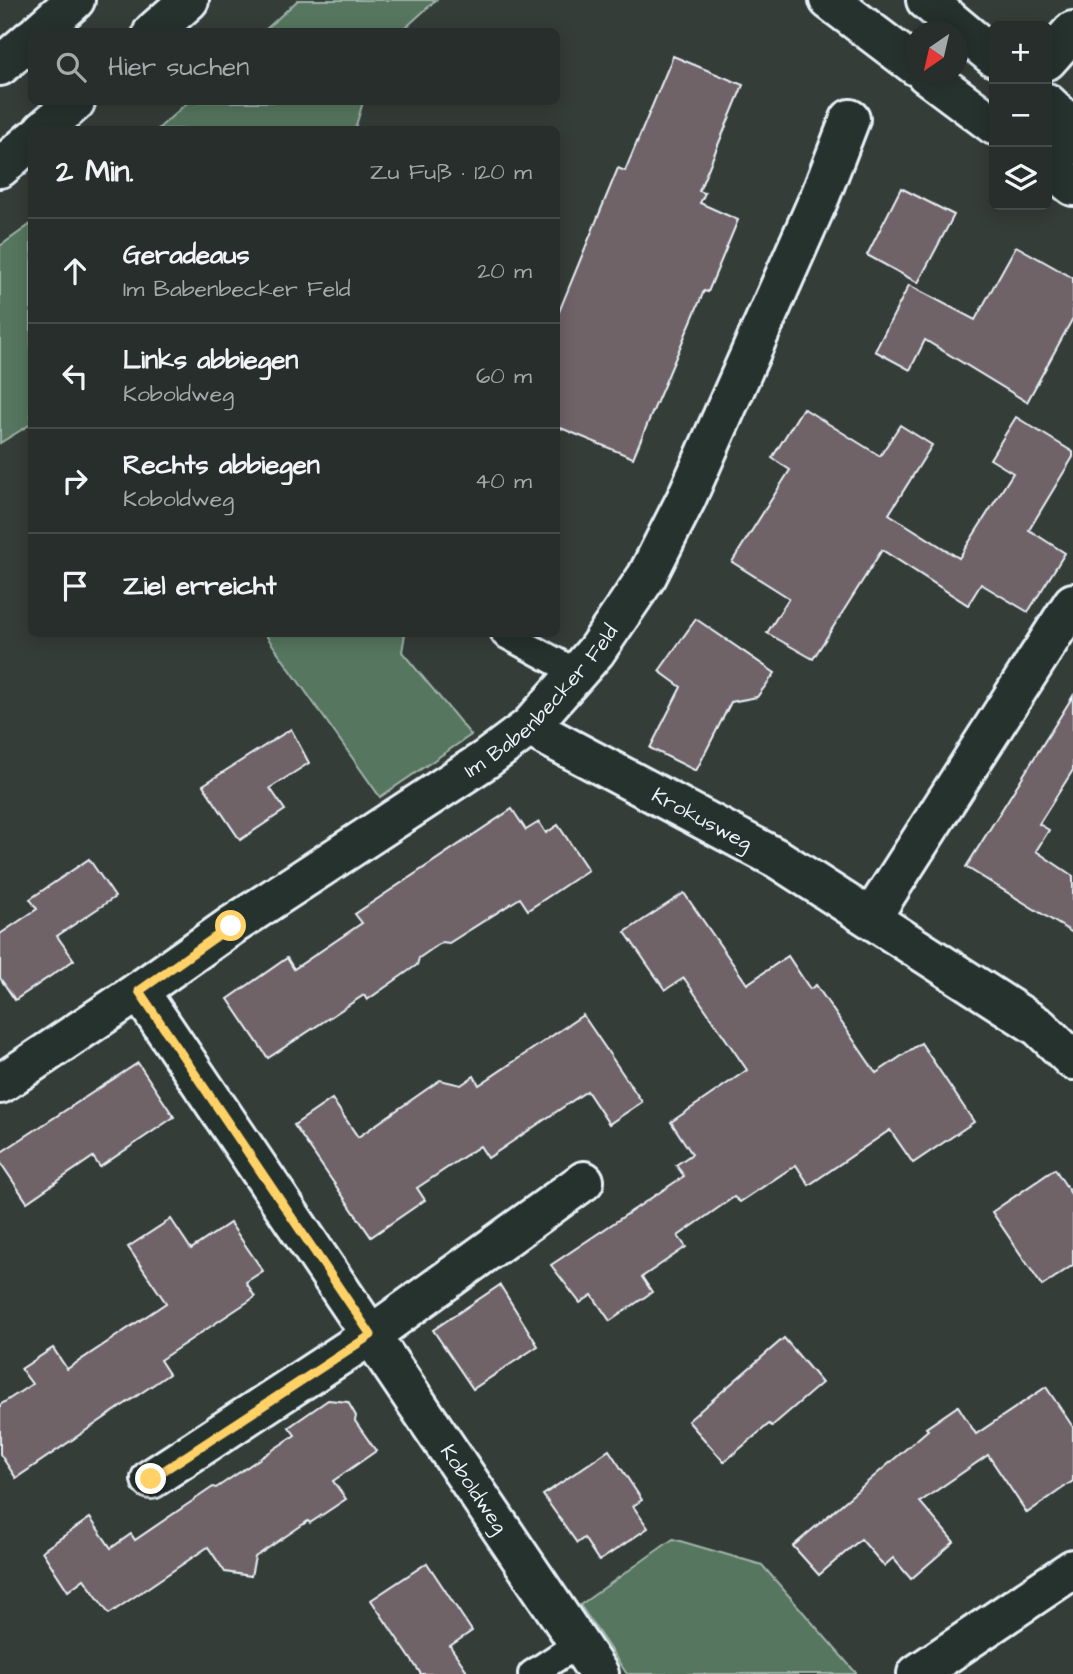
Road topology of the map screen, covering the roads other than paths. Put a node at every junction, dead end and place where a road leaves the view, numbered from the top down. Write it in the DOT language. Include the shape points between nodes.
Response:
graph roads {
  1 [pos="75,0"];
  2 [pos="189,0"];
  3 [pos="829,0"];
  4 [pos="926,0"];
  5 [pos="44,28"];
  6 [pos="158,28"];
  7 [pos="1073,31"];
  8 [pos="28,42"];
  9 [pos="989,53"];
  10 [pos="1052,54"];
  11 [pos="905,58"];
  12 [pos="0,66"];
  13 [pos="939,84"];
  14 [pos="72,105"];
  15 [pos="1052,108"];
  16 [pos="850,119"];
  17 [pos="989,121"];
  18 [pos="48,126"];
  19 [pos="1073,128"];
  20 [pos="1073,141"];
  21 [pos="28,144"];
  22 [pos="1052,152"];
  23 [pos="0,168"];
  24 [pos="1052,169"];
  25 [pos="1073,186"];
  26 [pos="1073,603"];
  27 [pos="511,637"];
  28 [pos="577,673"];
  29 [pos="529,727"];
  30 [pos="872,918"];
  31 [pos="139,991"];
  32 [pos="1073,1060"];
  33 [pos="0,1084"];
  34 [pos="584,1181"];
  35 [pos="371,1335"];
  36 [pos="151,1479"];
  37 [pos="1073,1569"];
  38 [pos="579,1643"];
  39 [pos="532,1674"];
  40 [pos="599,1674"];
  41 [pos="917,1674"];
  1 -- 5 [label="main road"];
  2 -- 6 [label="main road"];
  3 -- 11 [label="main road"];
  4 -- 9 [label="main road"];
  7 -- 10 [label="main road"];
  8 -- 12 [label="main road"];
  13 -- 17 [label="main road"];
  14 -- 18 [label="main road"];
  15 -- 19 [label="main road"];
  16 -- 28 [label="main road, Im Babenbecker Feld" via="686,499 647,576"];
  20 -- 22 [label="main road"];
  21 -- 23 [label="main road"];
  24 -- 25 [label="main road"];
  26 -- 30 [label="main road"];
  27 -- 28 [label="lane"];
  28 -- 29 [label="main road, Im Babenbecker Feld"];
  29 -- 30 [label="main road, Krokusweg" via="778,859"];
  29 -- 31 [label="main road, Im Babenbecker Feld"];
  30 -- 32 [label="main road, Krokusweg" via="1039,1027"];
  31 -- 33 [label="main road, Im Babenbecker Feld"];
  31 -- 35 [label="main road, Koboldweg"];
  34 -- 35 [label="main road"];
  35 -- 36 [label="main road"];
  35 -- 38 [label="main road, Koboldweg"];
  37 -- 41 [label="main road"];
  38 -- 39 [label="lane"];
  38 -- 40 [label="main road, Koboldweg"];
}
